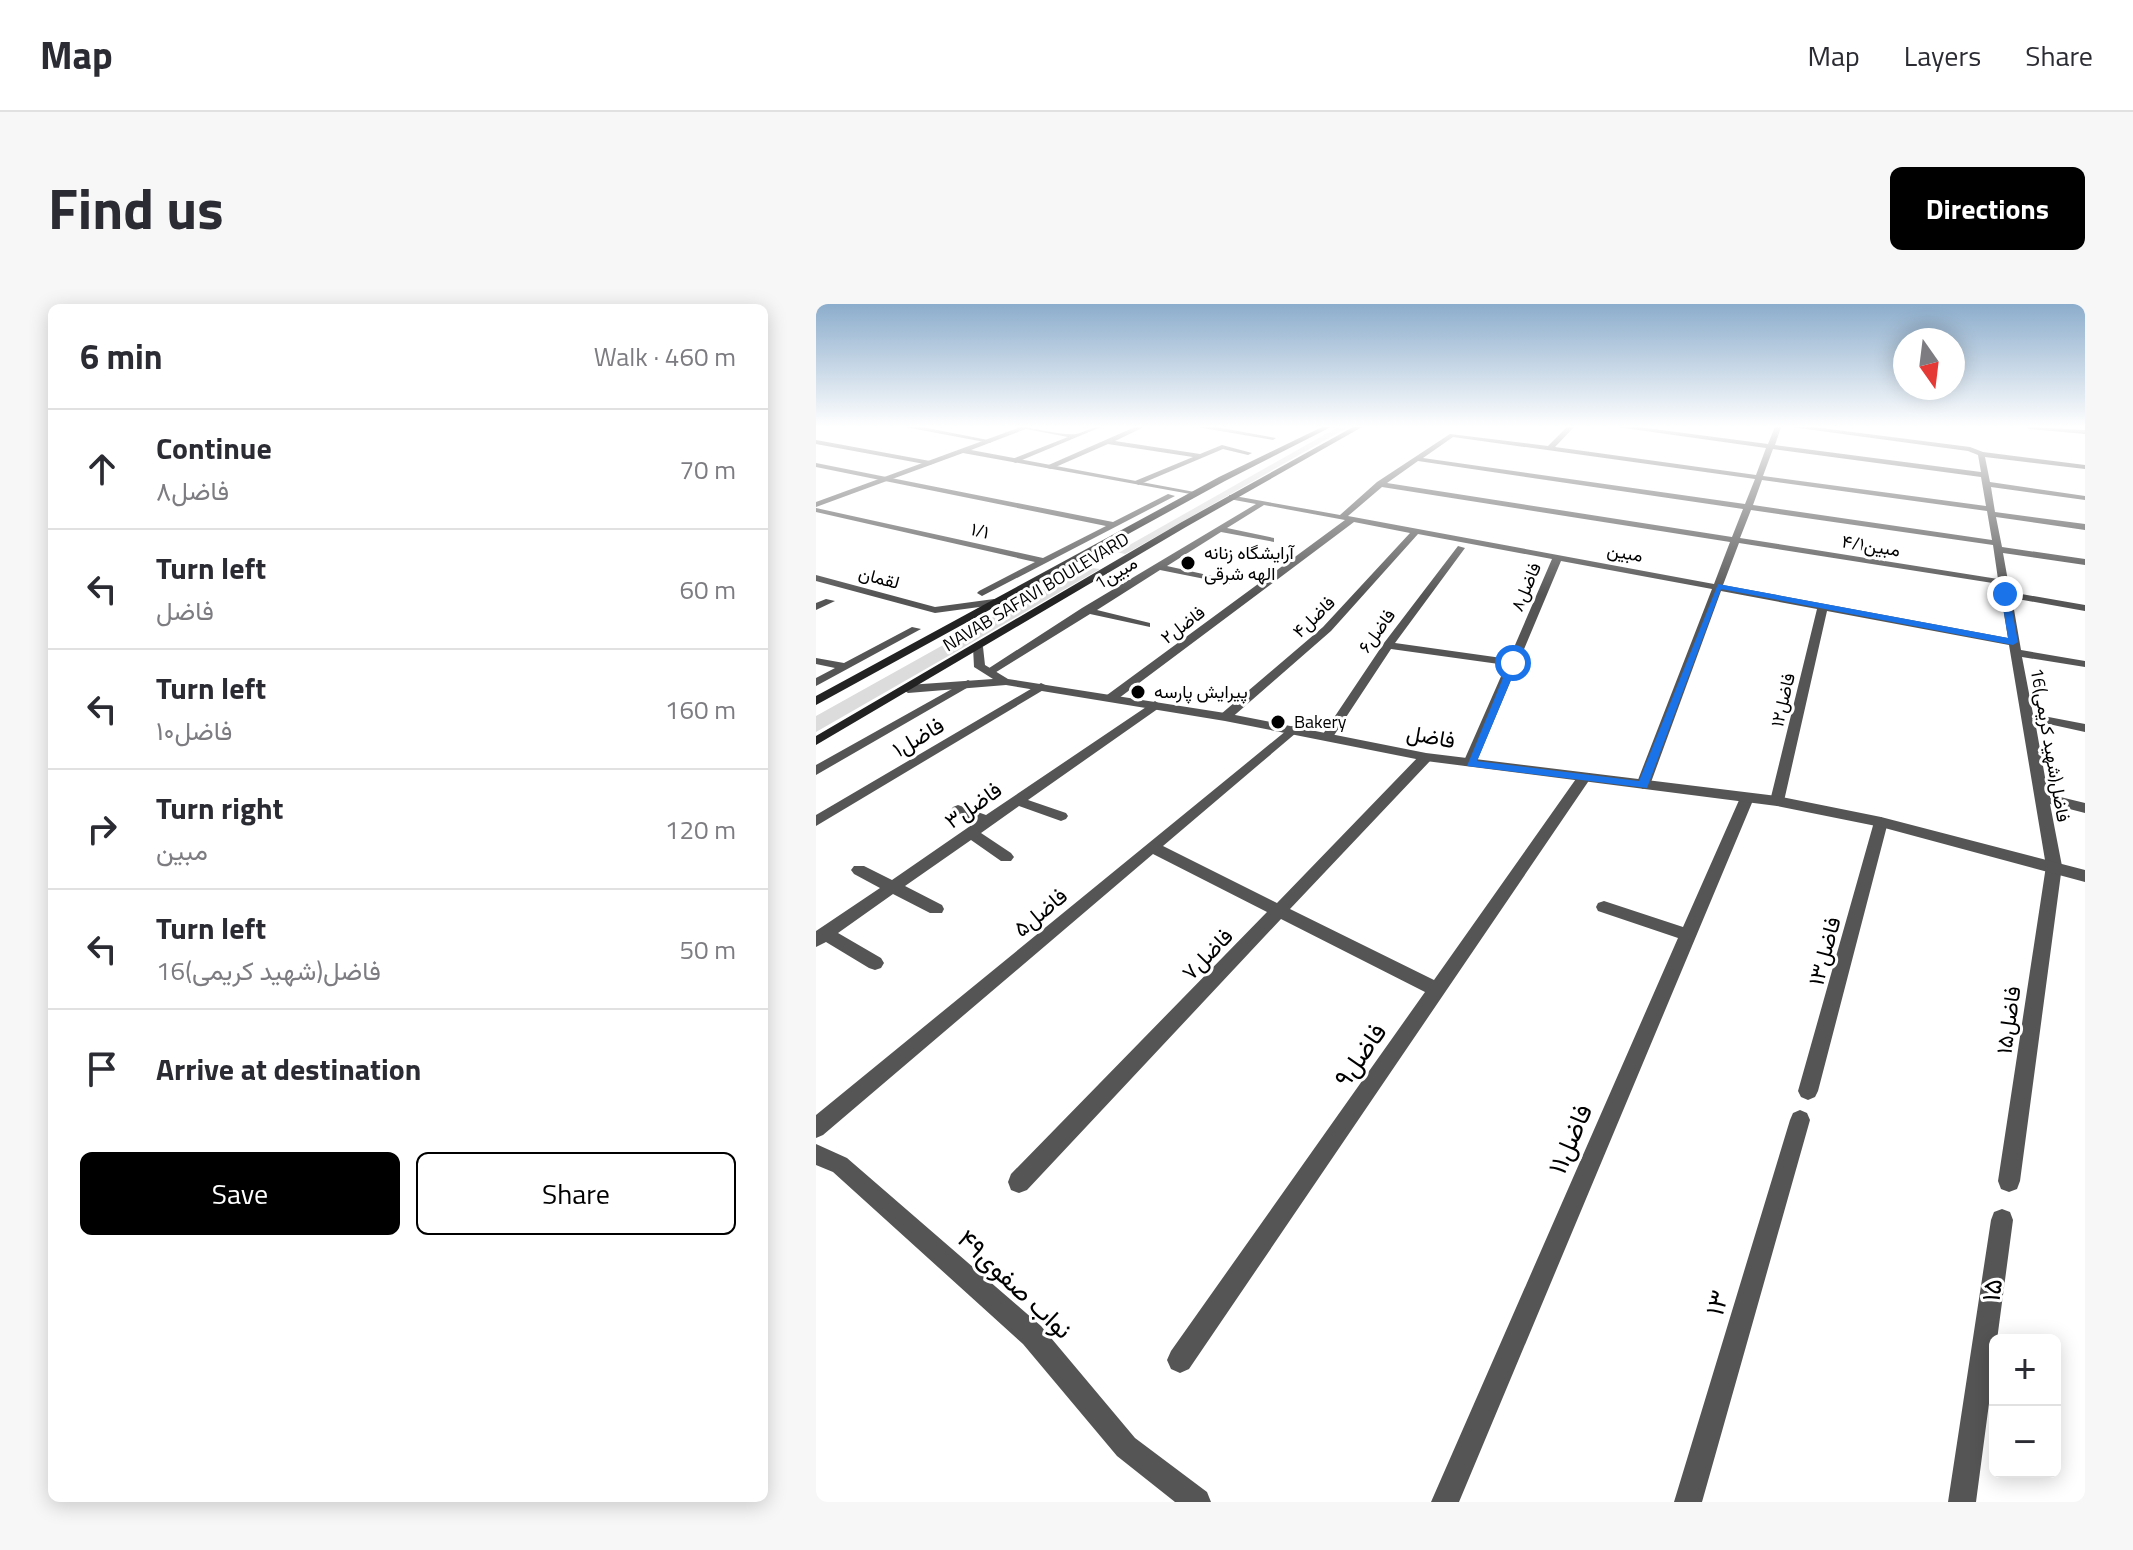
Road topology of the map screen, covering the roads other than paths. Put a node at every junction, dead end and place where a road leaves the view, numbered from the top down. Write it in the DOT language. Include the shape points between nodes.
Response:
graph roads {
  1 [pos="877,483"];
  2 [pos="906,483"];
  3 [pos="1138,483"];
  4 [pos="1216,483"];
  5 [pos="1258,483"];
  6 [pos="1582,483"];
  7 [pos="1757,483"];
  8 [pos="1805,483"];
  9 [pos="1985,483"];
  10 [pos="2000,483"];
  11 [pos="1380,484"];
  12 [pos="1196,493"];
  13 [pos="1171,496"];
  14 [pos="1232,497"];
  15 [pos="2085,498"];
  16 [pos="1261,504"];
  17 [pos="1748,507"];
  18 [pos="816,508"];
  19 [pos="1990,511"];
  20 [pos="1346,519"];
  21 [pos="1114,525"];
  22 [pos="2085,527"];
  23 [pos="1218,529"];
  24 [pos="1415,532"];
  25 [pos="1271,540"];
  26 [pos="1735,541"];
  27 [pos="1996,546"];
  28 [pos="1461,548"];
  29 [pos="1080,557"];
  30 [pos="1558,557"];
  31 [pos="1043,561"];
  32 [pos="2085,562"];
  33 [pos="1119,564"];
  34 [pos="1158,567"];
  35 [pos="816,578"];
  36 [pos="1227,582"];
  37 [pos="1718,586"];
  38 [pos="2004,588"];
  39 [pos="982,593"];
  40 [pos="830,601"];
  41 [pos="994,602"];
  42 [pos="1823,606"];
  43 [pos="816,607"];
  44 [pos="2085,608"];
  45 [pos="935,610"];
  46 [pos="1086,610"];
  47 [pos="1146,625"];
  48 [pos="916,629"];
  49 [pos="933,637"];
  50 [pos="1388,645"];
  51 [pos="978,647"];
  52 [pos="2014,647"];
  53 [pos="816,661"];
  54 [pos="1513,663"];
  55 [pos="2085,664"];
  56 [pos="845,667"];
  57 [pos="989,672"];
  58 [pos="1006,682"];
  59 [pos="816,683"];
  60 [pos="968,683"];
  61 [pos="1041,687"];
  62 [pos="908,689"];
  63 [pos="819,698"];
  64 [pos="1111,698"];
  65 [pos="1155,705"];
  66 [pos="2026,716"];
  67 [pos="1225,717"];
  68 [pos="2085,728"];
  69 [pos="1292,730"];
  70 [pos="1327,737"];
  71 [pos="816,741"];
  72 [pos="1426,757"];
  73 [pos="1470,763"];
  74 [pos="816,771"];
  75 [pos="1583,779"];
  76 [pos="1643,785"];
  77 [pos="2041,797"];
  78 [pos="1747,798"];
  79 [pos="1018,801"];
  80 [pos="1777,801"];
  81 [pos="2085,808"];
  82 [pos="958,810"];
  83 [pos="1061,816"];
  84 [pos="816,821"];
  85 [pos="987,821"];
  86 [pos="1881,822"];
  87 [pos="971,833"];
  88 [pos="1151,847"];
  89 [pos="1006,857"];
  90 [pos="2054,866"];
  91 [pos="859,870"];
  92 [pos="2085,876"];
  93 [pos="891,888"];
  94 [pos="1604,907"];
  95 [pos="936,909"];
  96 [pos="1279,911"];
  97 [pos="1688,935"];
  98 [pos="821,937"];
  99 [pos="875,963"];
  100 [pos="1437,990"];
  101 [pos="1808,1091"];
  102 [pos="1800,1120"];
  103 [pos="816,1128"];
  104 [pos="816,1154"];
  105 [pos="2009,1181"];
  106 [pos="1019,1182"];
  107 [pos="2002,1220"];
  108 [pos="1180,1360"];
  109 [pos="1197,1502"];
  110 [pos="1445,1502"];
  111 [pos="1688,1502"];
  112 [pos="1962,1502"];
  1 -- 18 [label="street"];
  2 -- 21 [label="street"];
  3 -- 12 [label="street"];
  4 -- 12 [label="main road, NAVAB SAFAVI BOULEVARD"];
  5 -- 14 [label="main road, NAVAB SAFAVI BOULEVARD"];
  6 -- 17 [label="street"];
  7 -- 17 [label="street"];
  8 -- 19 [label="street"];
  9 -- 19 [label="street, 16فاضل(شهید کریمی)"];
  10 -- 15 [label="street"];
  11 -- 20 [label="street, ۲فاضل"];
  11 -- 26 [label="street, ۴/۱مبین"];
  12 -- 29 [label="main road, NAVAB SAFAVI BOULEVARD"];
  13 -- 21 [label="street"];
  14 -- 16 [label="street, مبین"];
  14 -- 33 [label="main road, NAVAB SAFAVI BOULEVARD"];
  16 -- 20 [label="street, مبین"];
  16 -- 23 [label="street, 1مبین"];
  17 -- 26 [label="street"];
  17 -- 27 [label="street"];
  18 -- 31 [label="street, ۱/۱"];
  19 -- 22 [label="street"];
  19 -- 27 [label="street, 16فاضل(شهید کریمی)"];
  20 -- 24 [label="street, مبین"];
  20 -- 64 [label="street, ۲فاضل"];
  21 -- 31 [label="street"];
  23 -- 25 [label="street"];
  23 -- 34 [label="street, 1مبین"];
  24 -- 30 [label="street, مبین"];
  24 -- 67 [label="street, ۴فاضل" via="1327,629"];
  26 -- 37 [label="street"];
  26 -- 38 [label="street, ۴/۱مبین"];
  27 -- 32 [label="street"];
  27 -- 38 [label="street, 16فاضل(شهید کریمی)"];
  28 -- 50 [label="street, ۶فاضل"];
  29 -- 33 [label="main road"];
  29 -- 41 [label="main road, NAVAB SAFAVI BOULEVARD"];
  30 -- 37 [label="street, مبین"];
  30 -- 54 [label="street, ۸فاضل"];
  31 -- 39 [label="street"];
  33 -- 51 [label="main road, NAVAB SAFAVI BOULEVARD"];
  34 -- 36 [label="street"];
  34 -- 46 [label="street, 1مبین"];
  35 -- 45 [label="street, لقمان"];
  37 -- 42 [label="street, مبین"];
  37 -- 76 [label="street"];
  38 -- 44 [label="street, ۴/۱مبین"];
  38 -- 52 [label="street, 16فاضل(شهید کریمی)"];
  40 -- 43 [label="street"];
  41 -- 45 [label="street, لقمان"];
  41 -- 49 [label="main road, NAVAB SAFAVI BOULEVARD"];
  42 -- 52 [label="street, مبین"];
  42 -- 80 [label="street, ۱۲فاضل"];
  45 -- 49 [label="street" via="940,621"];
  46 -- 47 [label="street"];
  46 -- 57 [label="street, 1مبین"];
  48 -- 56 [label="street"];
  49 -- 63 [label="main road, NAVAB SAFAVI BOULEVARD"];
  50 -- 54 [label="street"];
  50 -- 70 [label="street, ۶فاضل"];
  51 -- 57 [label="street" via="980,667"];
  51 -- 62 [label="main road, NAVAB SAFAVI BOULEVARD"];
  52 -- 55 [label="street, مبین"];
  52 -- 66 [label="street, 16فاضل(شهید کریمی)"];
  53 -- 56 [label="street"];
  54 -- 73 [label="street, ۸فاضل"];
  56 -- 59 [label="street"];
  57 -- 58 [label="street, فاضل"];
  58 -- 60 [label="street, فاضل"];
  58 -- 61 [label="street, فاضل"];
  60 -- 62 [label="street, فاضل"];
  60 -- 74 [label="street"];
  61 -- 64 [label="street, فاضل"];
  61 -- 84 [label="street, ۱فاضل"];
  62 -- 71 [label="main road, NAVAB SAFAVI BOULEVARD"];
  64 -- 65 [label="street, فاضل"];
  65 -- 67 [label="street, فاضل"];
  65 -- 79 [label="street, ۳فاضل"];
  66 -- 68 [label="street"];
  66 -- 77 [label="street, 16فاضل(شهید کریمی)"];
  67 -- 69 [label="street, فاضل"];
  69 -- 70 [label="street, فاضل"];
  69 -- 88 [label="street, ۵فاضل"];
  70 -- 72 [label="street, فاضل"];
  72 -- 73 [label="street, فاضل"];
  72 -- 96 [label="street, ۷فاضل"];
  73 -- 75 [label="street, فاضل"];
  75 -- 76 [label="street, فاضل"];
  75 -- 100 [label="street, ۹فاضل"];
  76 -- 78 [label="street, فاضل"];
  77 -- 81 [label="street"];
  77 -- 90 [label="street, 16فاضل(شهید کریمی)"];
  78 -- 80 [label="street, فاضل"];
  78 -- 97 [label="street, ۱۱فاضل"];
  79 -- 83 [label="street"];
  79 -- 85 [label="street, ۳فاضل"];
  80 -- 86 [label="street, فاضل"];
  82 -- 85 [label="street"];
  85 -- 87 [label="street, ۳فاضل"];
  86 -- 90 [label="street, فاضل"];
  86 -- 101 [label="street, ۱۳فاضل"];
  87 -- 89 [label="street"];
  87 -- 93 [label="street, ۳فاضل"];
  88 -- 96 [label="street"];
  88 -- 103 [label="street, ۵فاضل"];
  90 -- 92 [label="street, فاضل"];
  90 -- 105 [label="street, ۱۵فاضل"];
  91 -- 93 [label="street"];
  93 -- 95 [label="street"];
  93 -- 98 [label="street, ۳فاضل"];
  94 -- 97 [label="street"];
  96 -- 100 [label="street"];
  96 -- 106 [label="street, ۷فاضل"];
  97 -- 110 [label="street, ۱۱فاضل"];
  98 -- 99 [label="street"];
  100 -- 108 [label="street, ۹فاضل"];
  102 -- 111 [label="street, ۱۳"];
  104 -- 109 [label="street, ۴۹نواب صفوی" via="840,1165 1032,1335 1126,1447"];
  107 -- 112 [label="street, ۱۵"];
}
